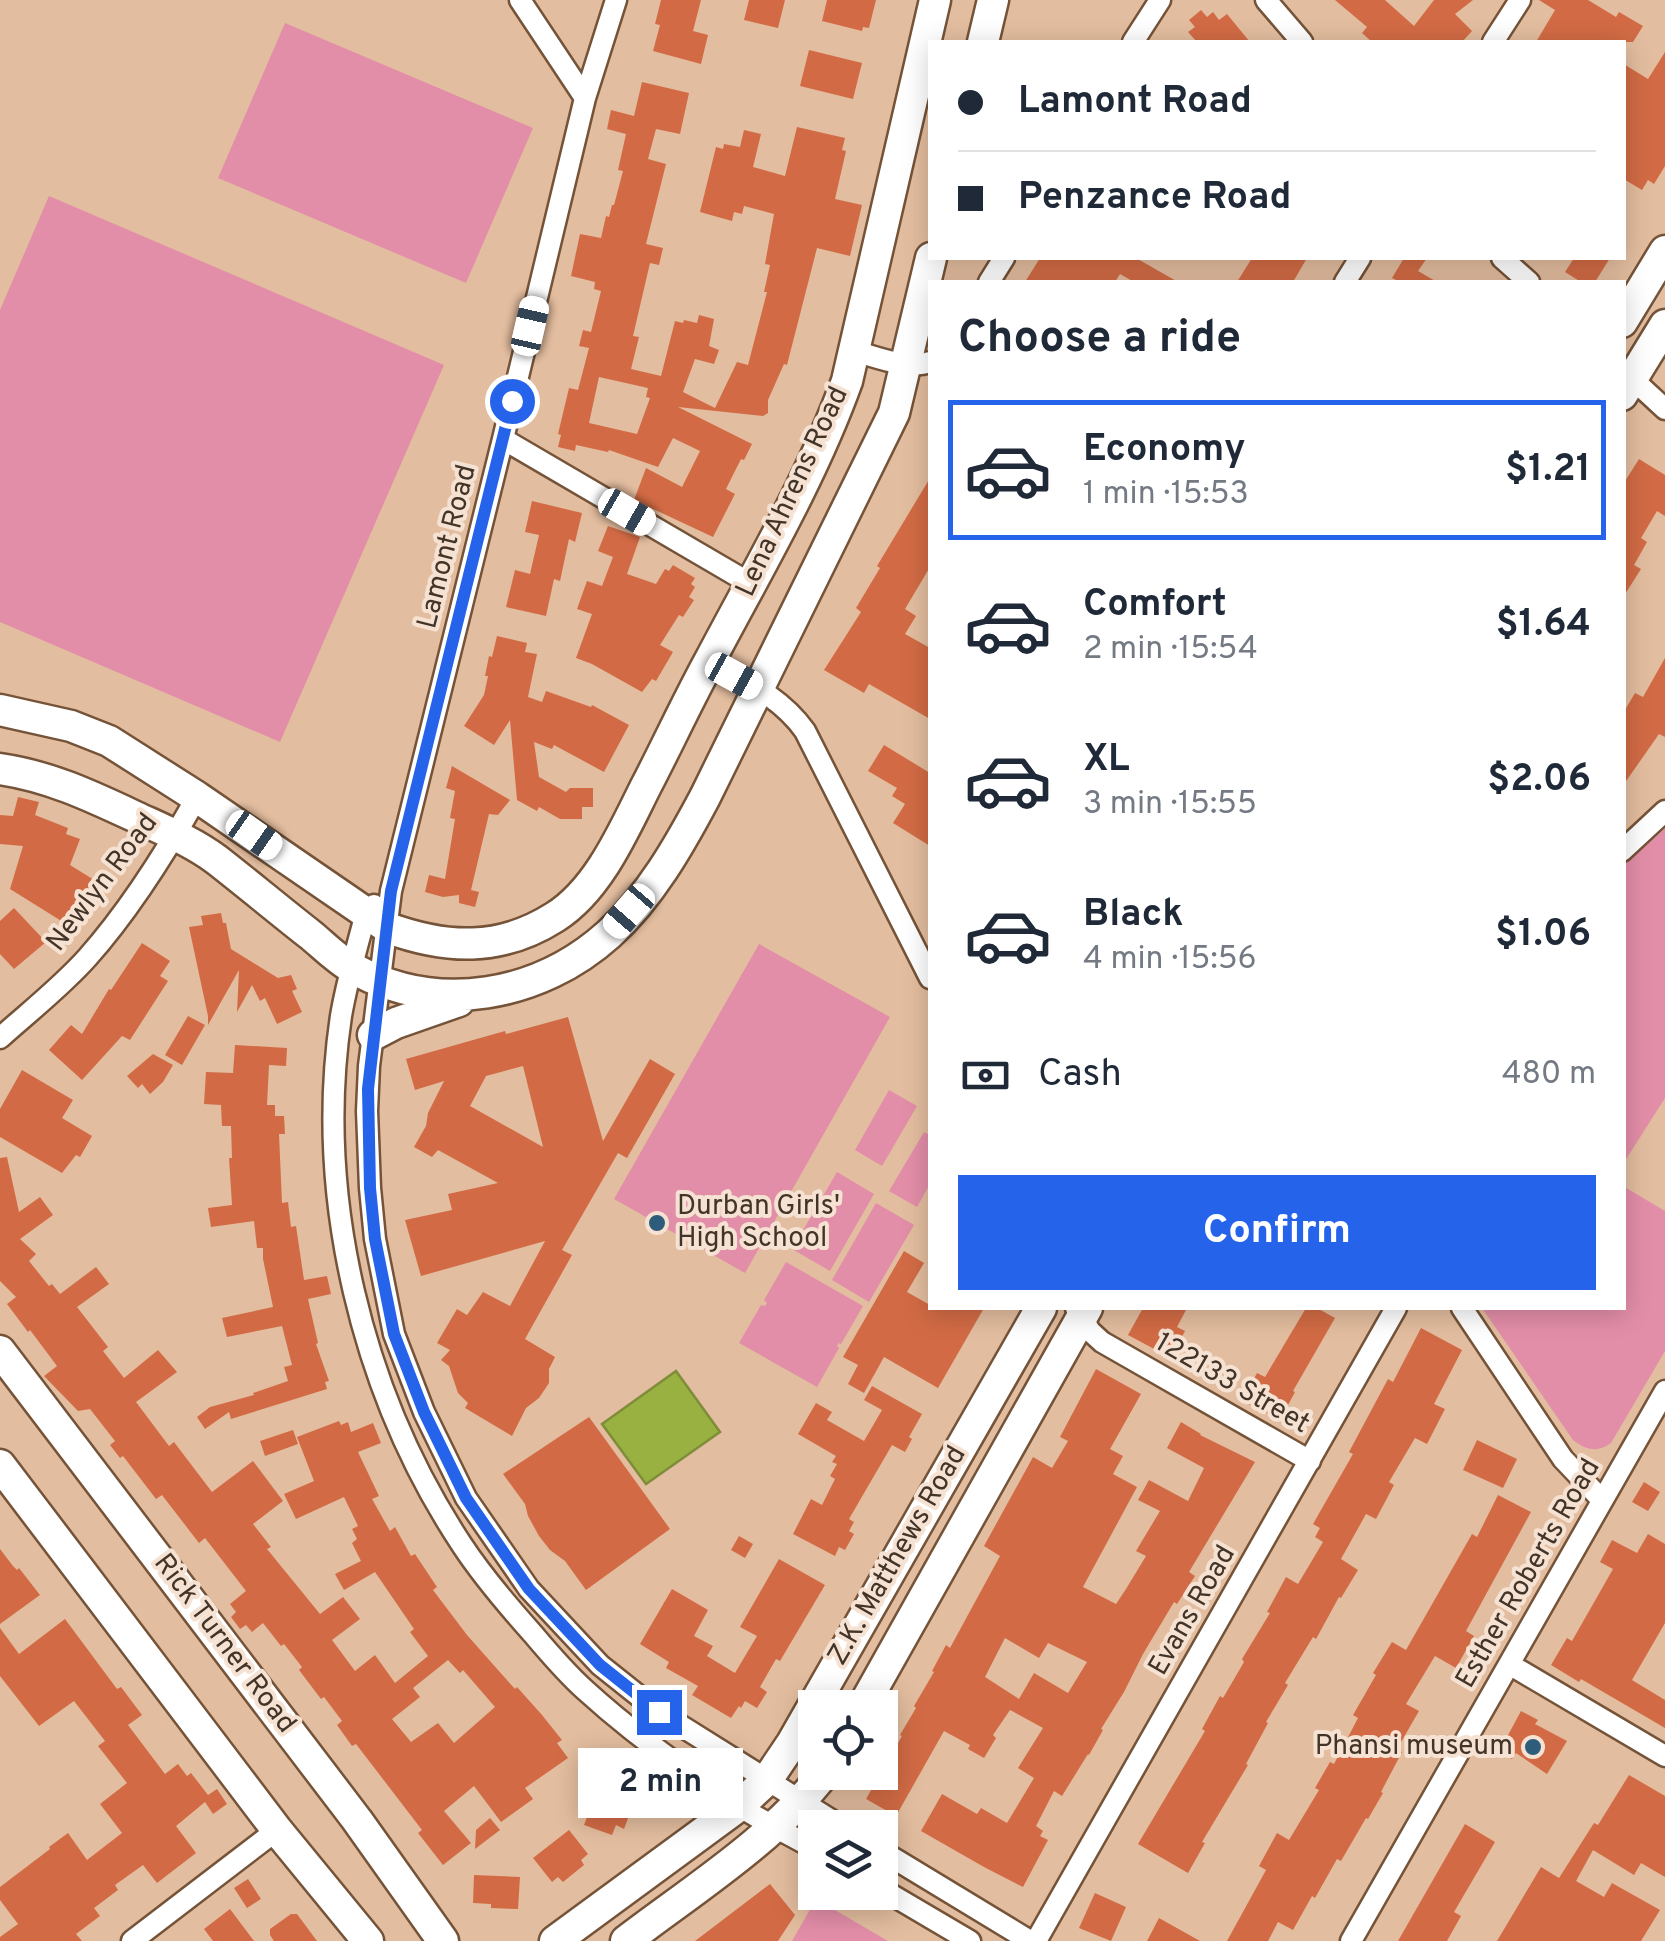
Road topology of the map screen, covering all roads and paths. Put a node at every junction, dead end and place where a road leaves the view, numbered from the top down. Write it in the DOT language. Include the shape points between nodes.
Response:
graph roads {
  1 [pos="520,0"];
  2 [pos="616,0"];
  3 [pos="936,0"];
  4 [pos="993,0"];
  5 [pos="1160,0"];
  6 [pos="1266,0"];
  7 [pos="1520,0"];
  8 [pos="929,40"];
  9 [pos="983,40"];
  10 [pos="1134,40"];
  11 [pos="1300,40"];
  12 [pos="1494,40"];
  13 [pos="926,57"];
  14 [pos="585,98"];
  15 [pos="1665,252"];
  16 [pos="1504,260"];
  17 [pos="1527,280"];
  18 [pos="928,282"];
  19 [pos="1626,315"];
  20 [pos="1665,325"];
  21 [pos="854,351"];
  22 [pos="918,363"];
  23 [pos="1626,381"];
  24 [pos="1665,409"];
  25 [pos="503,439"];
  26 [pos="751,584"];
  27 [pos="709,661"];
  28 [pos="759,690"];
  29 [pos="0,710"];
  30 [pos="0,769"];
  31 [pos="198,797"];
  32 [pos="1665,811"];
  33 [pos="176,835"];
  34 [pos="1626,847"];
  35 [pos="377,920"];
  36 [pos="928,970"];
  37 [pos="366,974"];
  38 [pos="482,994"];
  39 [pos="373,1035"];
  40 [pos="0,1038"];
  41 [pos="386,1295"];
  42 [pos="356,1301"];
  43 [pos="1040,1310"];
  44 [pos="1395,1310"];
  45 [pos="1463,1310"];
  46 [pos="1081,1311"];
  47 [pos="0,1351"];
  48 [pos="1665,1391"];
  49 [pos="1310,1461"];
  50 [pos="0,1466"];
  51 [pos="466,1498"];
  52 [pos="1602,1500"];
  53 [pos="443,1513"];
  54 [pos="908,1538"];
  55 [pos="946,1559"];
  56 [pos="570,1633"];
  57 [pos="548,1652"];
  58 [pos="1509,1664"];
  59 [pos="872,1690"];
  60 [pos="1665,1756"];
  61 [pos="767,1780"];
  62 [pos="811,1790"];
  63 [pos="801,1802"];
  64 [pos="738,1806"];
  65 [pos="814,1810"];
  66 [pos="776,1826"];
  67 [pos="277,1830"];
  68 [pos="798,1839"];
  69 [pos="898,1861"];
  70 [pos="898,1899"];
  71 [pos="132,1941"];
  72 [pos="368,1941"];
  73 [pos="443,1941"];
  74 [pos="555,1941"];
  75 [pos="626,1941"];
  76 [pos="970,1941"];
  77 [pos="1033,1941"];
  78 [pos="1351,1941"];
  1 -- 14 [label="street"];
  2 -- 14 [label="street, Lamont Road"];
  3 -- 8 [label="main road, Lena Ahrens Road"];
  4 -- 9 [label="main road"];
  5 -- 10 [label="street"];
  6 -- 11 [label="street"];
  7 -- 12 [label="street"];
  13 -- 21 [label="main road, Lena Ahrens Road"];
  14 -- 25 [label="street, Lamont Road"];
  15 -- 19 [label="main road"];
  16 -- 17 [label="street"];
  18 -- 22 [label="main road, Lena Ahrens Road"];
  20 -- 23 [label="main road"];
  21 -- 22 [label="street"];
  21 -- 26 [label="main road, Lena Ahrens Road" via="834,417"];
  22 -- 28 [label="main road, Lena Ahrens Road"];
  23 -- 24 [label="street"];
  25 -- 26 [label="street"];
  25 -- 35 [label="street, Lamont Road" via="391,891"];
  26 -- 27 [label="main road, Lena Ahrens Road"];
  27 -- 28 [label="street"];
  27 -- 35 [label="main road, Lena Ahrens Road" via="612,853 558,916 525,932 460,945 421,940"];
  28 -- 36 [label="street" via="806,731"];
  28 -- 38 [label="main road, Lena Ahrens Road" via="676,850 610,933 534,981"];
  29 -- 31 [label="main road, Lena Ahrens Road" via="109,740"];
  30 -- 33 [label="main road, Lena Ahrens Road" via="72,788"];
  31 -- 33 [label="street, Newlyn Road"];
  31 -- 35 [label="main road, Lena Ahrens Road"];
  32 -- 34 [label="street"];
  33 -- 37 [label="main road, Lena Ahrens Road"];
  33 -- 40 [label="street, Newlyn Road" via="84,961"];
  35 -- 37 [label="street"];
  35 -- 37 [label="street"];
  37 -- 38 [label="main road, Lena Ahrens Road" via="437,996"];
  37 -- 39 [label="street"];
  37 -- 42 [label="street" via="342,1016 336,1078 345,1247"];
  38 -- 39 [label="main road"];
  39 -- 41 [label="street" via="370,1188"];
  41 -- 42 [label="street"];
  41 -- 51 [label="street" via="424,1412"];
  42 -- 53 [label="street" via="382,1387"];
  43 -- 54 [label="main road, Z.K. Matthews Road"];
  44 -- 49 [label="street, Evans Road"];
  45 -- 52 [label="street" via="1563,1459"];
  46 -- 49 [label="street, 122133 Street" via="1102,1342"];
  46 -- 55 [label="main road, Z.K. Matthews Road"];
  47 -- 73 [label="main road, Rick Turner Road"];
  48 -- 52 [label="street, Esther Roberts Road"];
  49 -- 77 [label="street, Evans Road"];
  50 -- 67 [label="main road"];
  51 -- 53 [label="street"];
  51 -- 56 [label="street" via="529,1589"];
  52 -- 58 [label="street, Esther Roberts Road"];
  53 -- 57 [label="street"];
  54 -- 55 [label="main road"];
  54 -- 61 [label="main road, Z.K. Matthews Road"];
  55 -- 59 [label="main road, Z.K. Matthews Road"];
  56 -- 57 [label="street"];
  56 -- 61 [label="street" via="659,1712"];
  57 -- 64 [label="street" via="626,1724"];
  58 -- 60 [label="street"];
  58 -- 78 [label="street, Esther Roberts Road"];
  61 -- 63 [label="street"];
  61 -- 64 [label="main road, Z.K. Matthews Road"];
  62 -- 63 [label="main road"];
  63 -- 65 [label="street"];
  63 -- 66 [label="main road"];
  64 -- 66 [label="street"];
  64 -- 74 [label="main road, Z.K. Matthews Road"];
  66 -- 68 [label="street"];
  66 -- 75 [label="main road"];
  67 -- 71 [label="street"];
  67 -- 72 [label="main road"];
  69 -- 77 [label="street"];
  70 -- 76 [label="street"];
}
